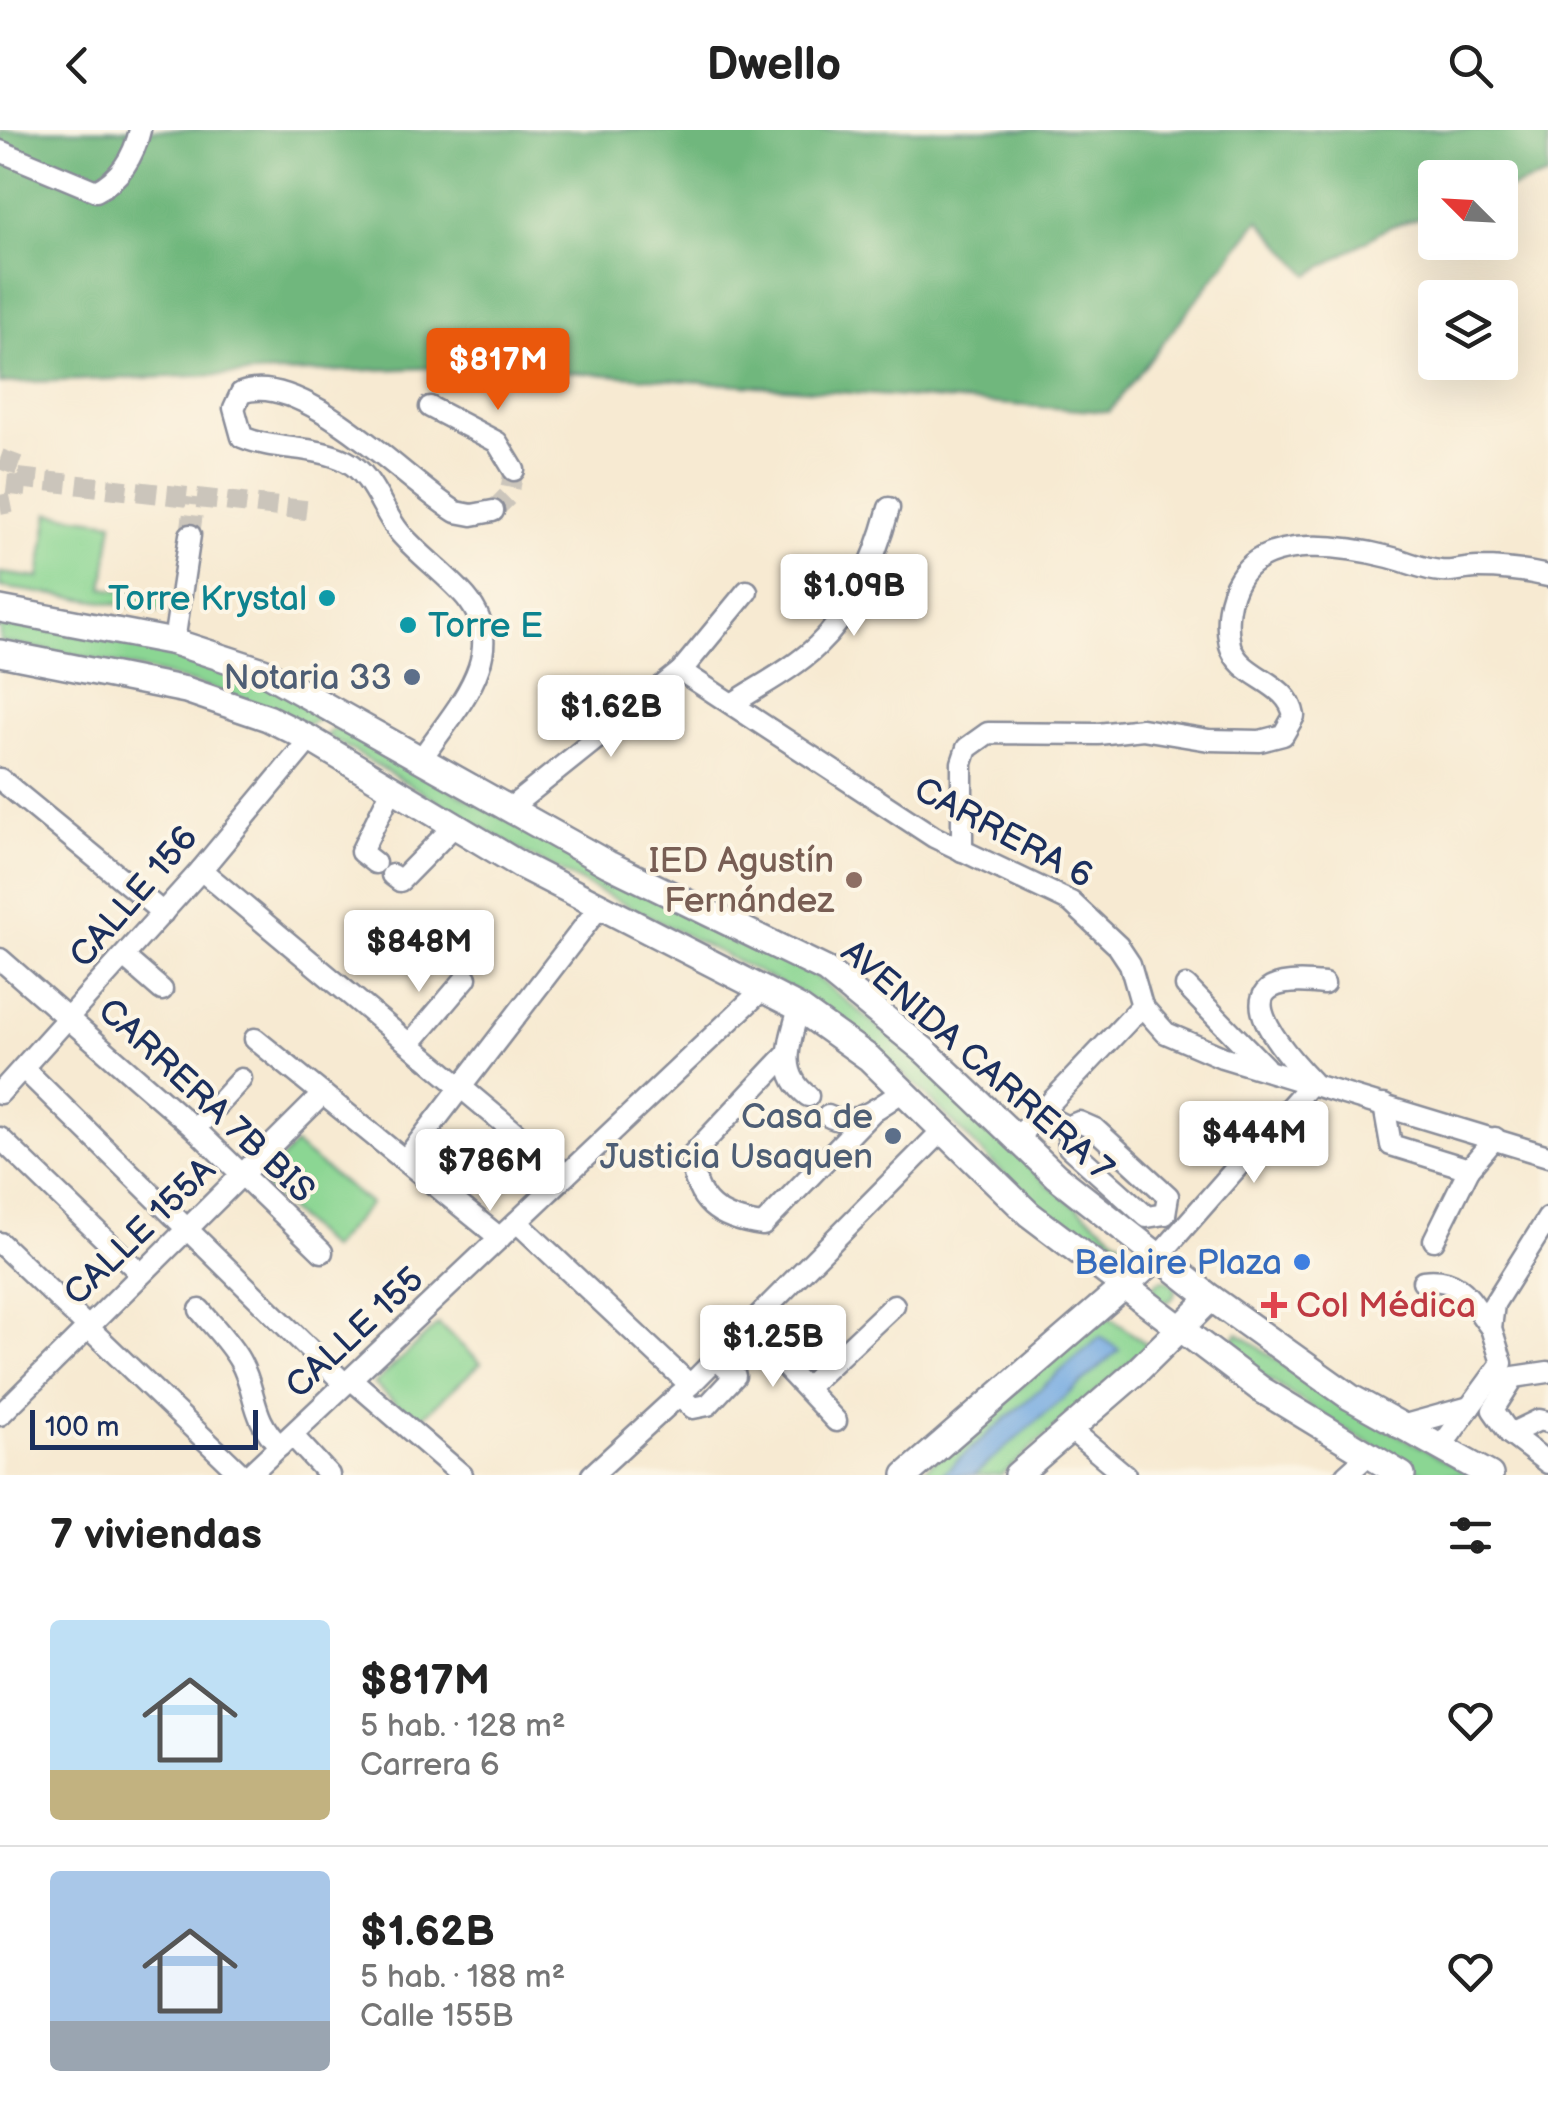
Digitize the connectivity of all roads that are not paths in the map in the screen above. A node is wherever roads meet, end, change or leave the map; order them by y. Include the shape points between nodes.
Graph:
1 (140, 130) edge
2 (0, 151) edge
3 (430, 406) dead end
4 (514, 470) dead end
5 (889, 508) dead end
6 (493, 511) dead end
7 (190, 536) tunnel mouth
8 (1548, 576) edge
9 (747, 591) dead end
10 (0, 608) edge
11 (174, 642) junction
12 (0, 653) edge
13 (681, 671) junction
14 (732, 704) junction
15 (310, 739) junction
16 (398, 745) junction
17 (422, 758) junction
18 (0, 779) edge
19 (392, 789) junction
20 (510, 808) junction
21 (455, 825) junction
22 (962, 851) junction
23 (201, 870) junction
24 (600, 906) junction
25 (163, 913) junction
26 (124, 957) junction
27 (0, 959) edge
28 (466, 978) dead end
29 (1324, 984) dead end
30 (1186, 986) dead end
31 (764, 988) junction
32 (162, 990) dead end
33 (1142, 1006) junction
34 (800, 1008) junction
35 (70, 1017) junction
36 (255, 1039) dead end
37 (410, 1044) junction
38 (788, 1053) junction
39 (23, 1068) junction
40 (1267, 1068) junction
41 (241, 1079) dead end
42 (1312, 1082) junction
43 (461, 1087) junction
44 (904, 1090) junction
45 (0, 1093) edge
46 (323, 1094) junction
47 (808, 1096) dead end
48 (1384, 1105) junction
49 (874, 1110) junction
50 (1040, 1112) junction
51 (828, 1116) dead end
52 (196, 1129) junction
53 (944, 1130) junction
54 (0, 1138) edge
55 (1495, 1138) junction
56 (1015, 1140) junction
57 (1086, 1141) junction
58 (1548, 1156) edge
59 (405, 1160) junction
60 (1468, 1169) junction
61 (244, 1175) junction
62 (566, 1176) junction
63 (1056, 1176) junction
64 (1141, 1192) junction
65 (1164, 1214) junction
66 (1548, 1218) edge
67 (517, 1222) junction
68 (1113, 1223) junction
69 (188, 1226) junction
70 (1182, 1230) junction
71 (500, 1238) junction
72 (1434, 1240) dead end
73 (0, 1242) edge
74 (322, 1252) dead end
75 (1158, 1257) junction
76 (140, 1273) junction
77 (1424, 1281) dead end
78 (1123, 1287) junction
79 (1211, 1298) junction
80 (894, 1306) dead end
81 (200, 1310) dead end
82 (86, 1327) junction
83 (748, 1327) junction
84 (1491, 1328) junction
85 (1180, 1329) junction
86 (1548, 1372) edge
87 (348, 1382) junction
88 (806, 1388) junction
89 (685, 1390) junction
90 (1470, 1407) junction
91 (0, 1416) edge
92 (836, 1421) dead end
93 (1548, 1422) edge
94 (1398, 1426) junction
95 (1070, 1429) junction
96 (1510, 1434) junction
97 (286, 1440) junction
98 (1440, 1448) junction
99 (1367, 1456) junction
100 (1548, 1463) edge
101 (245, 1475) edge
102 (329, 1475) edge
103 (462, 1475) edge
104 (592, 1475) edge
105 (906, 1475) edge
106 (1017, 1475) edge
107 (1125, 1475) edge
108 (1346, 1475) edge
109 (1402, 1475) edge
110 (1490, 1475) edge

1 - 2 street via 113,182 96,191
3 - 4 street via 498,442
5 - 14 street via 876,558 832,628 816,647
6 - 17 street via 456,512 362,439 281,392 258,386 241,392 234,408 242,437 358,468 386,516 480,617 480,671
7 - 11 street
8 - 22 street via 1480,568 1444,572 1350,550 1274,550 1250,561 1234,587 1230,648 1292,706 1283,735 1260,741 1142,729 988,733 967,748 962,763
9 - 13 street
10 - 11 main road, AVENIDA CARRERA 7
11 - 16 main road, AVENIDA CARRERA 7 via 263,671
12 - 15 main road, AVENIDA CARRERA 7 via 186,690
13 - 14 street, CARRERA 6
13 - 20 street
14 - 22 street, CARRERA 6
15 - 16 main road via 318,728 339,724
15 - 19 main road, AVENIDA CARRERA 7
15 - 23 street, CALLE 156
16 - 17 main road, AVENIDA CARRERA 7
17 - 20 main road, AVENIDA CARRERA 7
18 - 25 street
19 - 21 main road, AVENIDA CARRERA 7
19 - 21 street via 361,852 400,881
20 - 56 main road, AVENIDA CARRERA 7 via 608,864 826,970 925,1051
21 - 24 main road, AVENIDA CARRERA 7
22 - 33 street, CARRERA 6 via 1091,916 1130,964
23 - 25 street, CALLE 156
23 - 37 street
24 - 31 main road, AVENIDA CARRERA 7
24 - 43 street
25 - 26 street, CALLE 156
26 - 32 street
26 - 35 street, CALLE 156
27 - 35 street, CARRERA 7B BIS
28 - 37 street
29 - 42 street via 1288,980 1273,984 1262,999 1270,1033
30 - 40 street
31 - 34 main road, AVENIDA CARRERA 7
31 - 62 street, CALLE 155
33 - 40 street, CARRERA 6 via 1166,1033 1196,1048
33 - 50 street
34 - 38 street
34 - 44 main road, AVENIDA CARRERA 7
35 - 39 street, CALLE 156
35 - 52 street, CARRERA 7B BIS
36 - 46 street
37 - 43 street
38 - 47 street via 792,1084
38 - 49 street via 691,1156 693,1182 706,1207 763,1225
39 - 45 street, CALLE 156
39 - 69 street
40 - 42 street, CARRERA 6
41 - 52 street
42 - 48 street, CARRERA 6
42 - 70 street
43 - 59 street
43 - 62 street
44 - 49 street
44 - 53 main road, AVENIDA CARRERA 7
46 - 59 street
46 - 61 street, CALLE 155A
48 - 55 street, CARRERA 6
48 - 60 street via 1391,1146
49 - 51 street via 844,1121
50 - 56 street
50 - 57 street via 1068,1127 1078,1122
52 - 61 street, CARRERA 7B BIS
53 - 78 main road, AVENIDA CARRERA 7 via 1029,1214
53 - 83 street
54 - 76 street
55 - 58 street, CARRERA 6
55 - 60 street
56 - 63 main road, AVENIDA CARRERA 7
57 - 63 street
57 - 64 street
57 - 64 street
59 - 71 street
60 - 72 street
61 - 69 street, CALLE 155A
61 - 74 street, CARRERA 7B BIS
62 - 67 street, CALLE 155
63 - 68 main road, AVENIDA CARRERA 7
64 - 65 street via 1148,1216
64 - 65 street via 1168,1196
64 - 68 street
65 - 70 street
66 - 84 street via 1494,1304
67 - 71 street, CALLE 155
67 - 89 street
68 - 75 main road, AVENIDA CARRERA 7
69 - 76 street, CALLE 155A
69 - 87 street
70 - 75 street
71 - 87 street, CALLE 155
73 - 82 street
75 - 78 main road
75 - 79 main road, AVENIDA CARRERA 7
76 - 82 street, CALLE 155A
77 - 84 street via 1445,1278 1458,1286
78 - 85 main road, AVENIDA CARRERA 7
78 - 105 main road
79 - 85 main road
79 - 94 main road, AVENIDA CARRERA 7
80 - 88 street
81 - 97 street via 240,1360 263,1429
82 - 91 street, CALLE 155A
82 - 101 street
83 - 88 street
83 - 89 street
84 - 90 street via 1502,1364
85 - 95 main road
85 - 99 main road, AVENIDA CARRERA 7
86 - 96 street via 1514,1377 1496,1400 1495,1418
87 - 97 street, CALLE 155
87 - 103 street
88 - 92 street
89 - 104 street
90 - 94 street
90 - 98 street
93 - 96 street
94 - 98 main road, AVENIDA CARRERA 7
95 - 106 main road
95 - 107 street
96 - 100 street
97 - 101 street, CALLE 155
97 - 102 street
98 - 110 main road, AVENIDA CARRERA 7
99 - 108 street
99 - 109 main road, AVENIDA CARRERA 7

